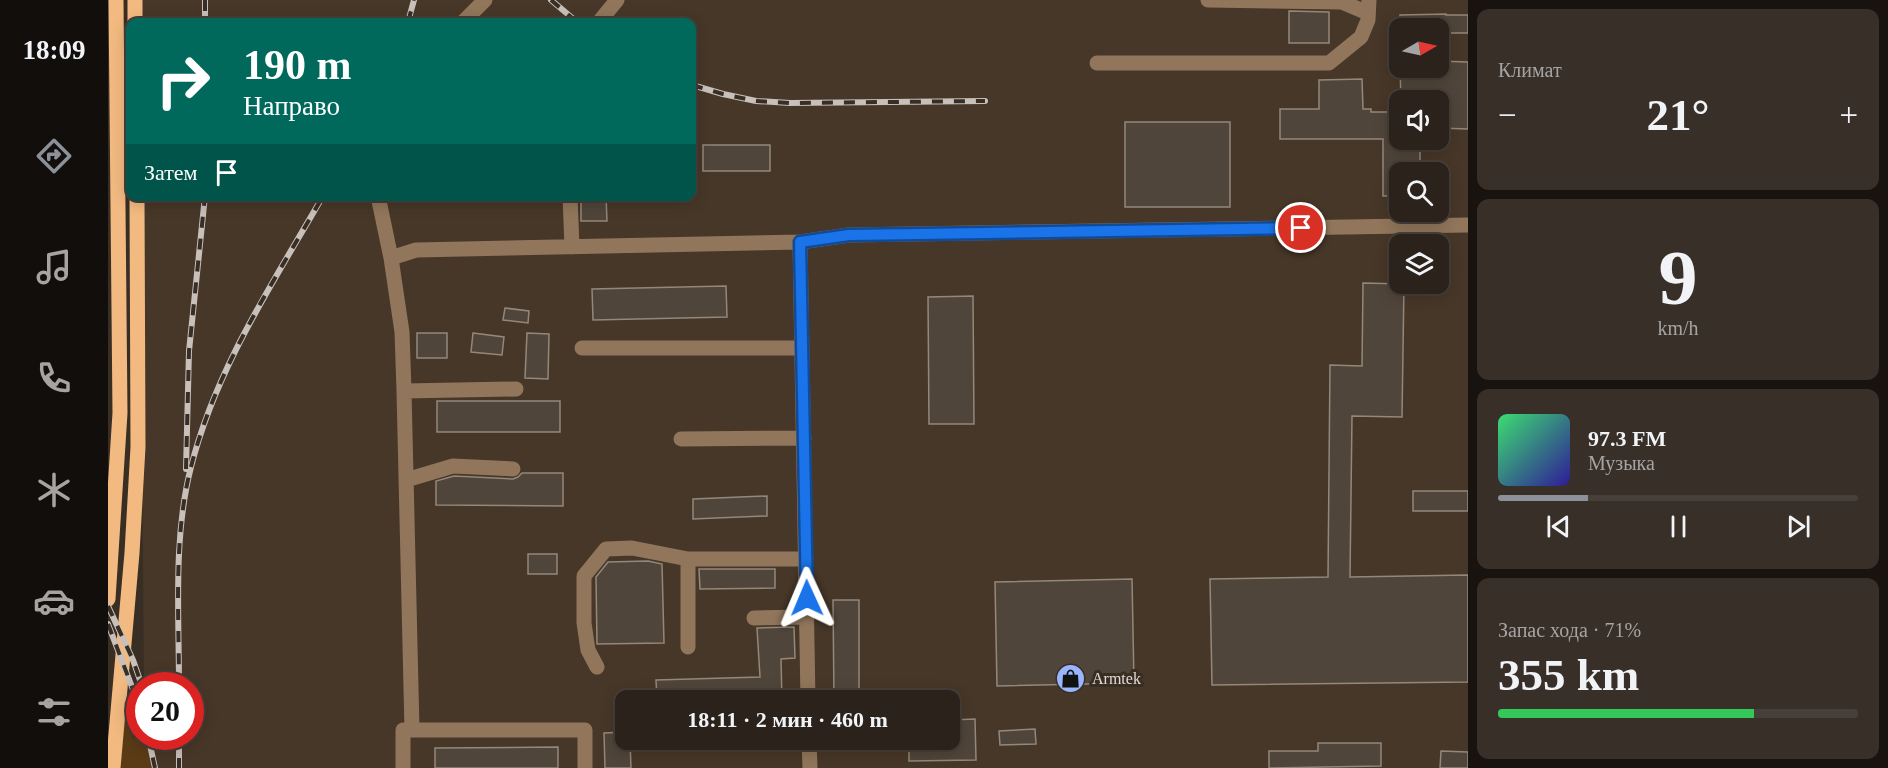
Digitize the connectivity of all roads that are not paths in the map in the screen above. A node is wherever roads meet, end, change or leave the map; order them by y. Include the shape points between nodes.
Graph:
1 (116, 0) edge
2 (135, 0) edge
3 (485, 0) edge
4 (617, 0) edge
5 (1208, 0) edge
6 (1369, 6) edge
7 (135, 18) edge
8 (467, 18) edge
9 (602, 18) edge
10 (1096, 63) dead end
11 (137, 201) edge
12 (379, 201) edge
13 (570, 201) edge
14 (1468, 225) edge
15 (800, 242) junction
16 (572, 247) junction
17 (391, 258) junction
18 (582, 348) dead end
19 (802, 348) junction
20 (516, 389) dead end
21 (404, 391) junction
22 (804, 438) junction
23 (681, 439) dead end
24 (513, 469) dead end
25 (405, 480) junction
26 (806, 559) junction
27 (688, 560) junction
28 (108, 599) edge
29 (807, 617) junction
30 (754, 618) dead end
31 (688, 647) dead end
32 (597, 667) dead end
33 (808, 690) edge
34 (412, 730) junction
35 (809, 750) edge
36 (112, 768) edge
37 (404, 768) edge
38 (585, 768) edge
39 (810, 768) edge

1 - 28 main road via 120,413
2 - 7 main road
3 - 8 lane
4 - 9 lane
5 - 6 lane
6 - 10 lane via 1361,37 1329,63
11 - 36 main road via 137,467
12 - 17 lane
13 - 16 lane
14 - 15 lane via 849,235
15 - 16 lane
15 - 19 lane
16 - 17 lane via 416,250
17 - 21 lane via 402,332
18 - 19 lane
19 - 22 lane
20 - 21 lane
21 - 25 lane
22 - 23 lane
22 - 26 lane
24 - 25 lane via 453,466
25 - 34 lane
26 - 27 lane
26 - 29 lane
27 - 31 lane
27 - 32 lane via 632,548 606,549 584,576 584,623 588,650
29 - 30 lane
29 - 33 lane
34 - 37 lane via 403,730
34 - 38 lane via 585,730
35 - 39 lane

